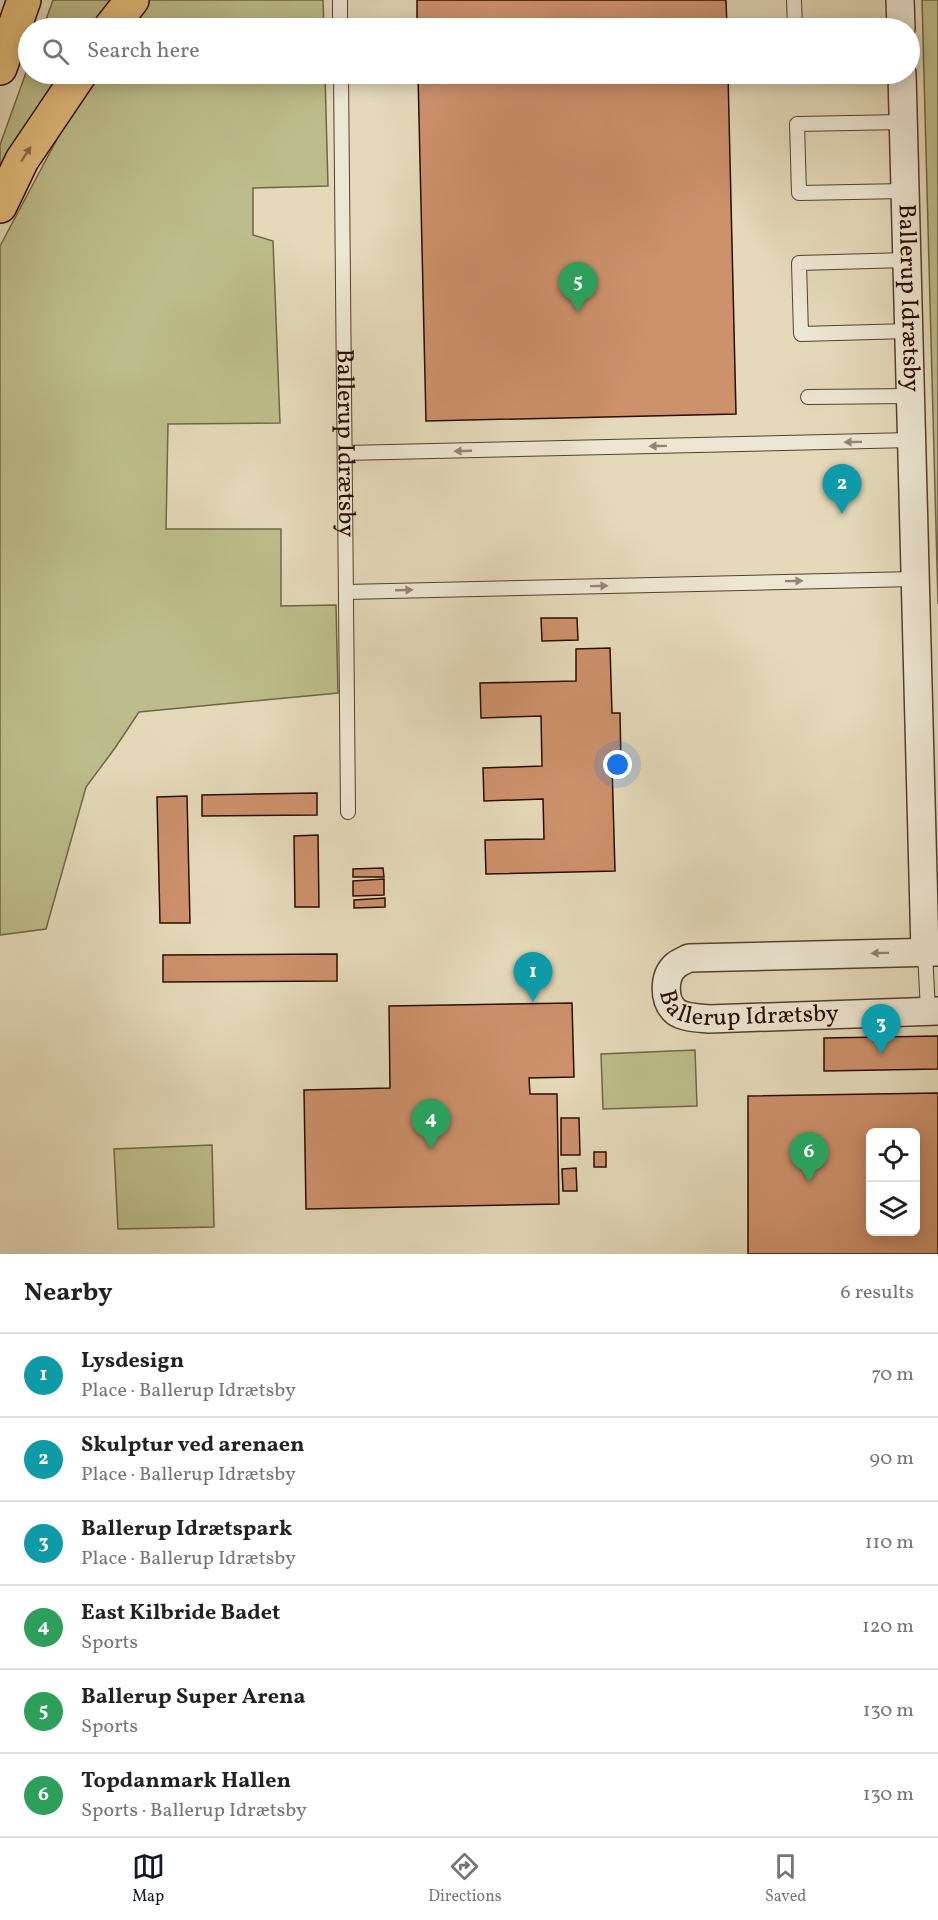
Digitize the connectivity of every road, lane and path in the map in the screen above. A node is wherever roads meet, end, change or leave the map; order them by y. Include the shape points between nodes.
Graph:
1 (24, 0) edge
2 (132, 0) edge
3 (340, 0) edge
4 (794, 0) edge
5 (900, 0) edge
6 (118, 18) edge
7 (340, 18) edge
8 (795, 18) edge
9 (901, 18) edge
10 (0, 68) edge
11 (73, 84) edge
12 (341, 84) edge
13 (902, 84) edge
14 (903, 122) junction
15 (905, 191) junction
16 (0, 206) edge
17 (907, 260) junction
18 (909, 331) junction
19 (910, 396) junction
20 (808, 397) dead end
21 (912, 440) junction
22 (345, 453) junction
23 (915, 579) junction
24 (346, 592) junction
25 (348, 812) dead end
26 (932, 952) edge
27 (933, 1011) edge

1 - 10 highway
2 - 6 highway
3 - 7 lane
4 - 8 lane
5 - 9 street
16 -> 11 highway via 22,160
12 - 22 lane, Ballerup Idrætsby
13 - 14 street, Ballerup Idrætsby
14 - 15 street, Ballerup Idrætsby
14 - 15 lane via 797,124 799,193
15 - 17 street, Ballerup Idrætsby
17 - 18 street, Ballerup Idrætsby
17 - 18 lane via 799,263 799,274 801,334
18 - 19 street, Ballerup Idrætsby
19 - 20 lane
19 - 21 street, Ballerup Idrætsby
21 -> 22 lane
21 - 23 street, Ballerup Idrætsby
22 - 24 lane, Ballerup Idrætsby
24 -> 23 lane
23 - 26 street, Ballerup Idrætsby
24 - 25 lane, Ballerup Idrætsby
26 - 27 lane
26 -> 27 street, Ballerup Idrætsby via 689,958 676,964 666,988 669,1003 677,1013 692,1018

